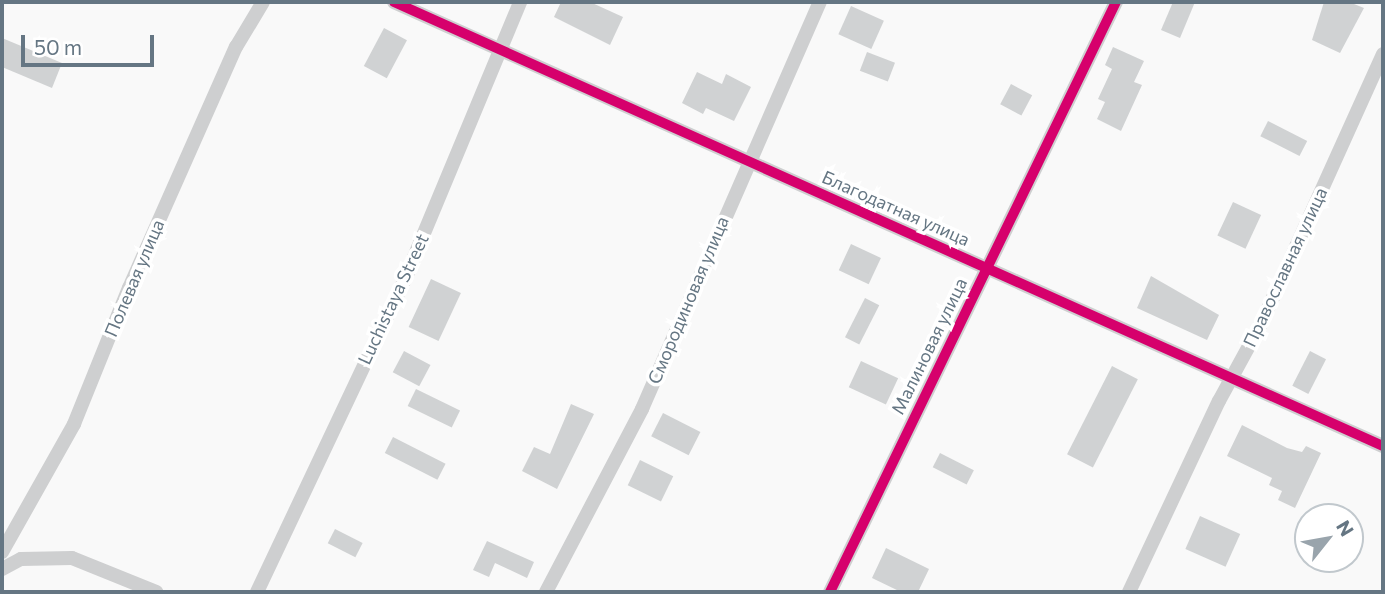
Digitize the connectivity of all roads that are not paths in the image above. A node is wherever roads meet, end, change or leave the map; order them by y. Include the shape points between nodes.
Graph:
1 (262, 2) edge
2 (394, 2) edge
3 (520, 2) edge
4 (820, 2) edge
5 (1116, 2) edge
6 (499, 49) junction
7 (1383, 54) edge
8 (747, 160) junction
9 (986, 268) junction
10 (1231, 378) junction
11 (1383, 446) edge
12 (2, 552) edge
13 (2, 569) edge
14 (156, 592) edge
15 (257, 592) edge
16 (546, 592) edge
17 (831, 592) edge
18 (1129, 592) edge

1 - 12 street, Полевая улица via 231,58 74,424
2 - 6 street, Благодатная улица
3 - 6 street, Luchistaya Street
4 - 8 street, Смородиновая улица
5 - 9 street, Малиновая улица
6 - 8 street, Благодатная улица
6 - 15 street, Luchistaya Street via 407,274
7 - 10 street, Православная улица via 1262,322
8 - 9 street, Благодатная улица
8 - 16 street, Смородиновая улица via 642,409
9 - 10 street, Благодатная улица
9 - 17 street, Малиновая улица
10 - 11 street, Благодатная улица
10 - 18 street, Православная улица
13 - 14 street via 21,559 72,558

